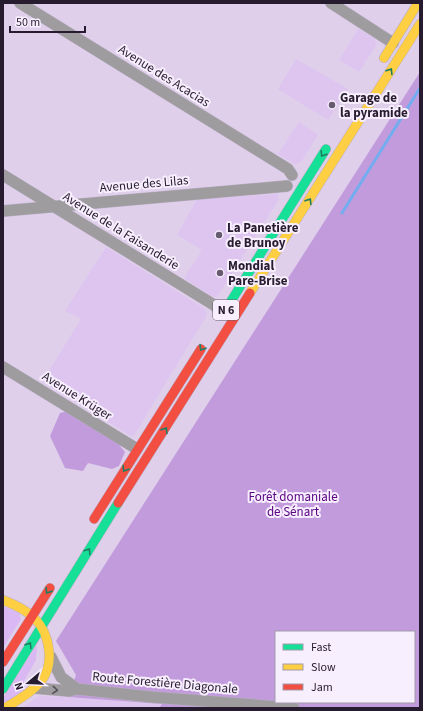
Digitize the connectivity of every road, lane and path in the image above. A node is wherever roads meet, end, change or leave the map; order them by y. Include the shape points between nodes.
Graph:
1 (20, 3) edge
2 (331, 3) edge
3 (418, 3) edge
4 (420, 24) edge
5 (393, 43) junction
6 (380, 63) dead end
7 (330, 143) dead end
8 (3, 175) edge
9 (292, 175) junction
10 (310, 175) junction
11 (287, 186) junction
12 (294, 201) junction
13 (53, 206) junction
14 (3, 211) edge
15 (221, 317) joint
16 (207, 339) dead end
17 (3, 367) edge
18 (137, 449) junction
19 (86, 530) dead end
20 (57, 578) dead end
21 (3, 600) edge
22 (32, 616) junction
23 (41, 626) junction
24 (50, 657) junction
25 (3, 662) edge
26 (34, 688) junction
27 (3, 689) edge
28 (76, 689) junction
29 (7, 708) edge
30 (294, 708) edge

1 - 9 street, Avenue des Acacias via 288,169
2 - 5 street
3 - 5 main road
23 -> 4 main road, N 6
5 - 6 main road
7 -> 10 main road, N 6
8 - 13 street, Avenue de la Faisanderie
9 - 10 street via 301,172
9 - 11 street
10 - 12 main road, N 6
11 - 12 street
11 - 13 street, Avenue des Lilas
12 - 15 main road, N 6
13 - 14 street, Avenue des Lilas
13 - 15 street, Avenue de la Faisanderie via 214,305
16 -> 18 main road
17 - 18 street, Avenue Krüger
18 -> 19 main road
20 -> 22 main road
21 - 22 main road
22 - 23 main road
22 - 25 main road
23 - 24 main road via 47,633
27 -> 23 main road, N 6
24 - 26 main road via 44,676
24 - 28 street via 61,676
26 -> 28 street, Route Forestière Diagonale via 69,691
26 - 29 main road
28 - 30 street, Route Forestière Diagonale

